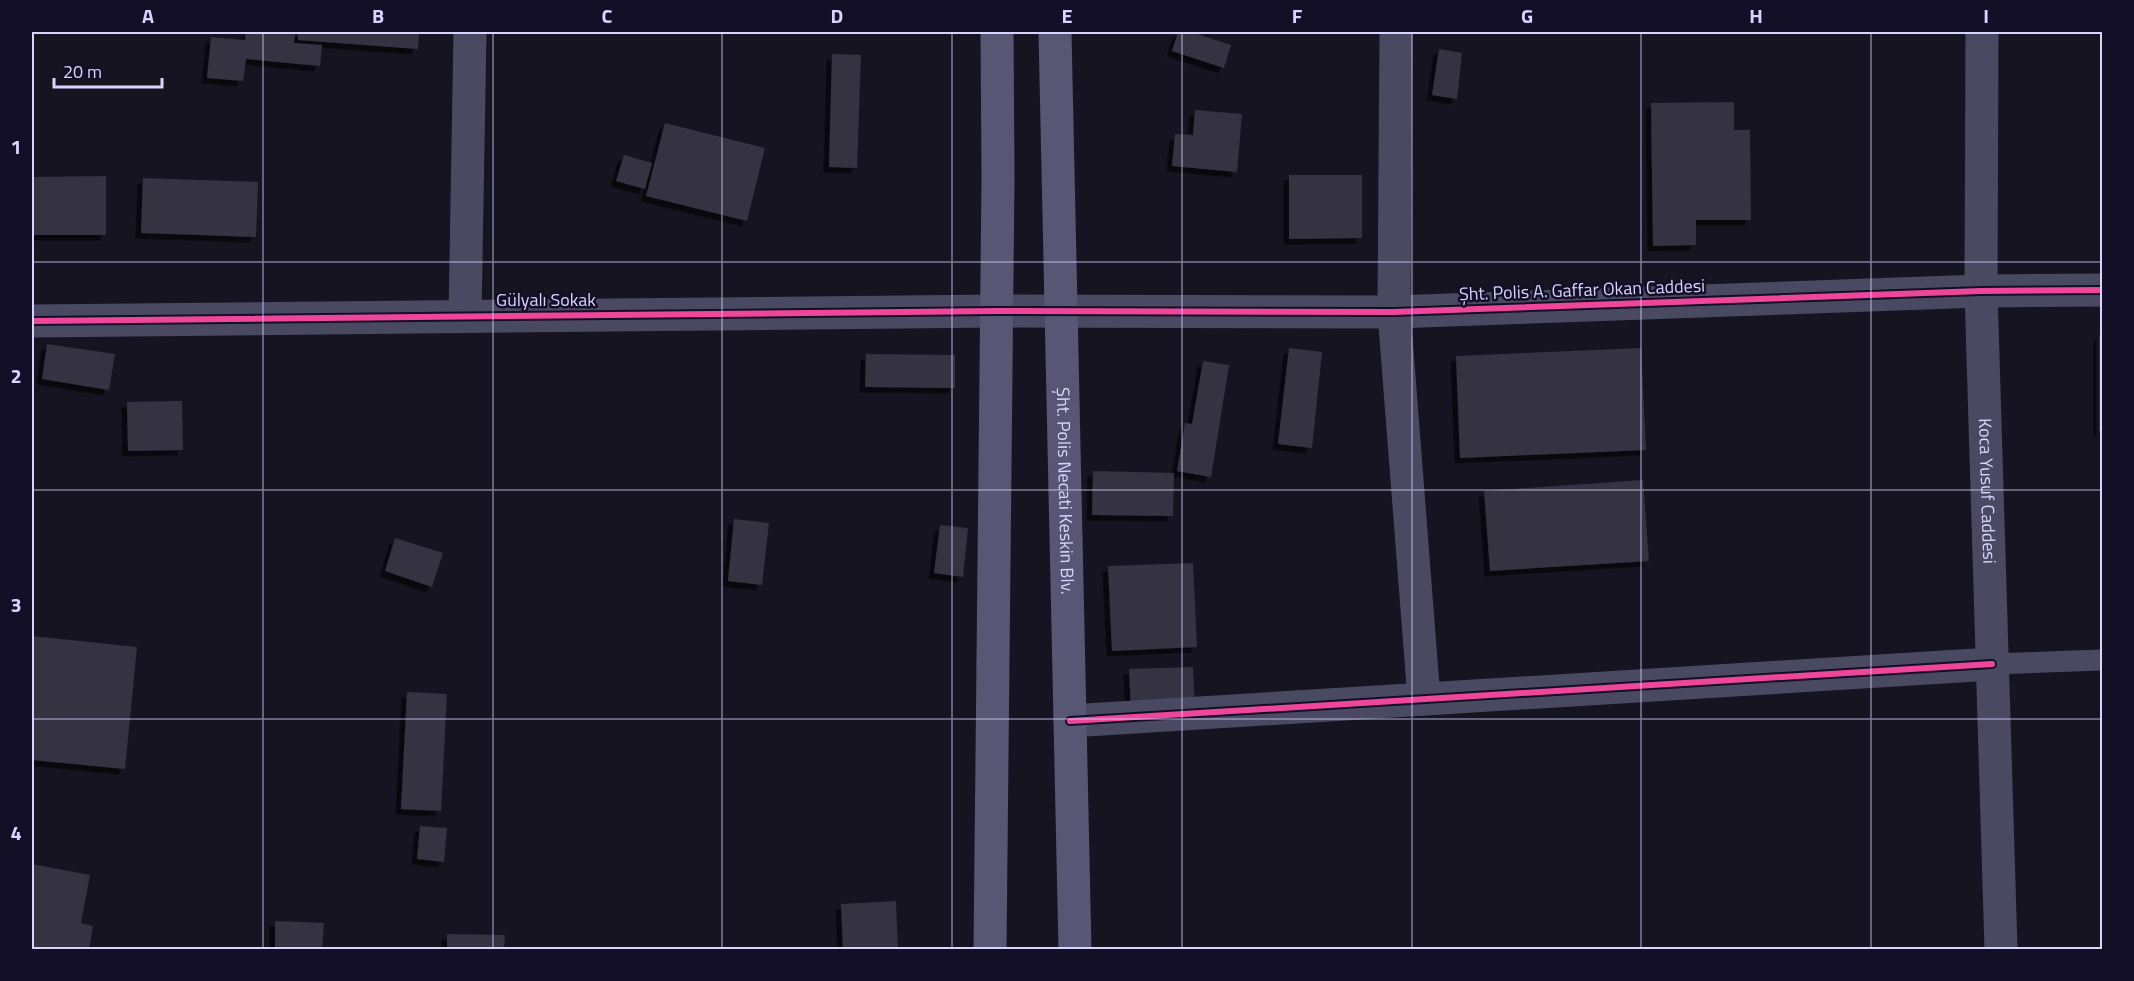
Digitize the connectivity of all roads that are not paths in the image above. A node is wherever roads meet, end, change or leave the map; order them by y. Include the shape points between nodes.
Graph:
1 (470, 32) edge
2 (997, 32) edge
3 (1055, 32) edge
4 (1396, 32) edge
5 (1982, 32) edge
6 (2103, 290) edge
7 (1981, 291) junction
8 (996, 311) junction
9 (1062, 312) junction
10 (1394, 312) junction
11 (465, 316) junction
12 (32, 321) edge
13 (2103, 660) edge
14 (1992, 664) junction
15 (1424, 699) junction
16 (1070, 721) junction
17 (990, 950) edge
18 (1074, 950) edge
19 (2001, 950) edge

1 - 11 street
2 - 8 street
3 - 9 street, Şht. Polis Necati Keskin Blv.
4 - 10 street
5 - 7 street, Koca Yusuf Caddesi
6 - 7 street, Şht. Polis A. Gaffar Okan Caddesi
7 - 10 street, Şht. Polis A. Gaffar Okan Caddesi
7 - 14 street, Koca Yusuf Caddesi
8 - 9 street, Gülyalı Sokak
8 - 11 street, Gülyalı Sokak
8 - 17 street
9 - 10 street, Şht. Polis A. Gaffar Okan Caddesi
9 - 16 street, Şht. Polis Necati Keskin Blv.
10 - 15 street
11 - 12 street, Gülyalı Sokak
13 - 14 lane
14 - 15 street
14 - 19 street, Koca Yusuf Caddesi
15 - 16 street
16 - 18 street, Şht. Polis Necati Keskin Blv.

